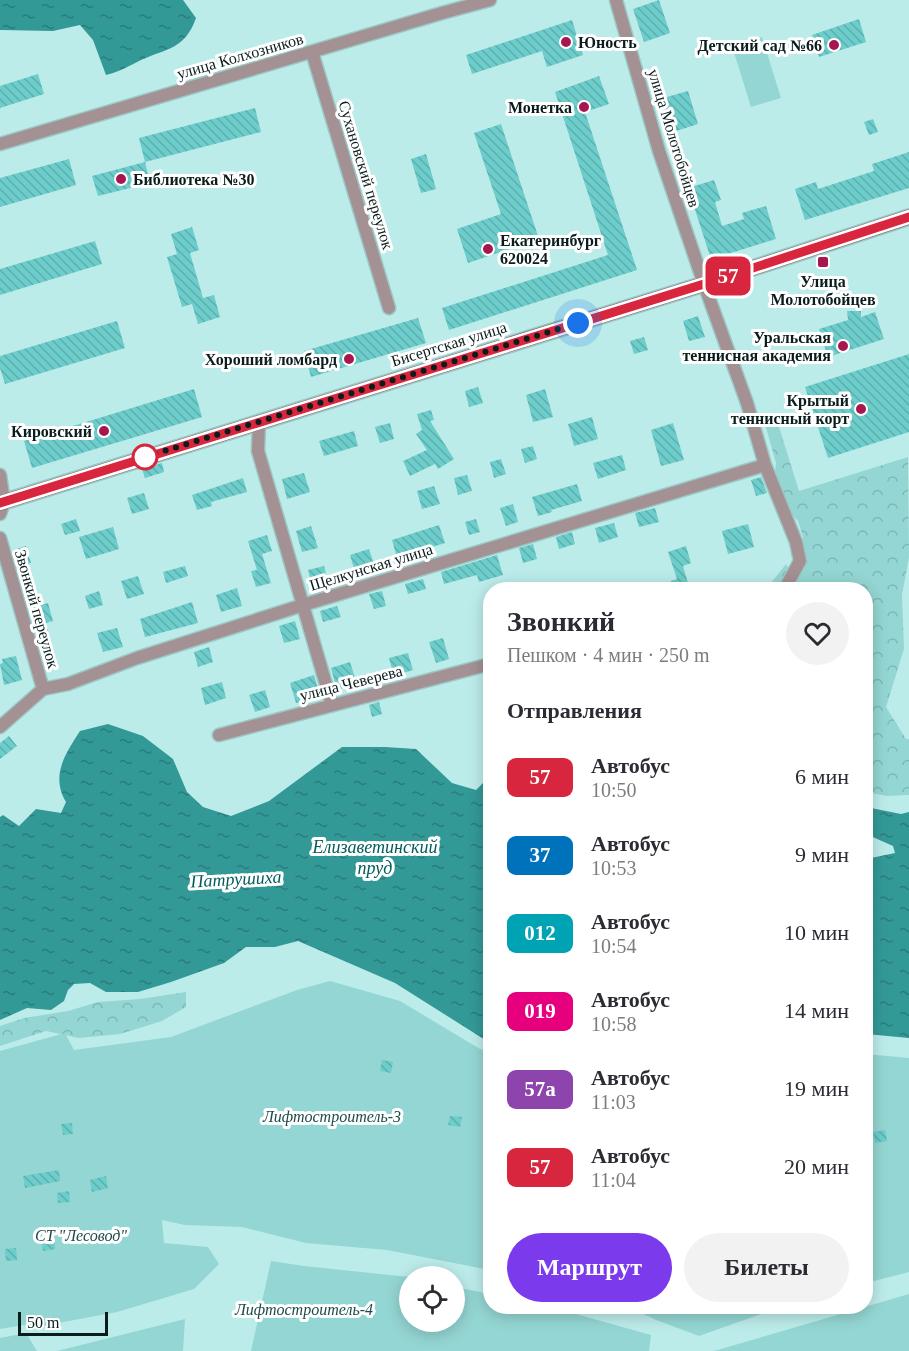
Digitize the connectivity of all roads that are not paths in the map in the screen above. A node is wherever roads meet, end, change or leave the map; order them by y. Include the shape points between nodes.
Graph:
1 (490, 0) edge
2 (616, 0) edge
3 (312, 52) junction
4 (0, 144) edge
5 (909, 217) edge
6 (704, 284) junction
7 (389, 308) dead end
8 (259, 422) junction
9 (765, 465) junction
10 (0, 475) edge
11 (1, 507) edge
12 (0, 538) edge
13 (788, 582) edge
14 (303, 605) junction
15 (483, 666) edge
16 (43, 688) junction
17 (332, 705) junction
18 (0, 727) edge
19 (219, 735) dead end

1 - 3 street, улица Колхозников
2 - 6 street, улица Молотобойцев via 659,151
3 - 4 street, улица Колхозников
3 - 7 street, Сухановский переулок
5 - 6 main road, Бисертская улица
6 - 8 main road, Бисертская улица
6 - 9 street, улица Молотобойцев
8 - 11 main road, Бисертская улица
8 - 14 street via 258,451
9 - 13 street, улица Молотобойцев via 800,561
9 - 14 street, Щелкунская улица
10 - 11 street
12 - 16 street, Звонкий переулок
14 - 16 street, Щелкунская улица via 68,684
14 - 17 street
15 - 17 street, улица Чеверева
16 - 18 street
17 - 19 street, улица Чеверева

